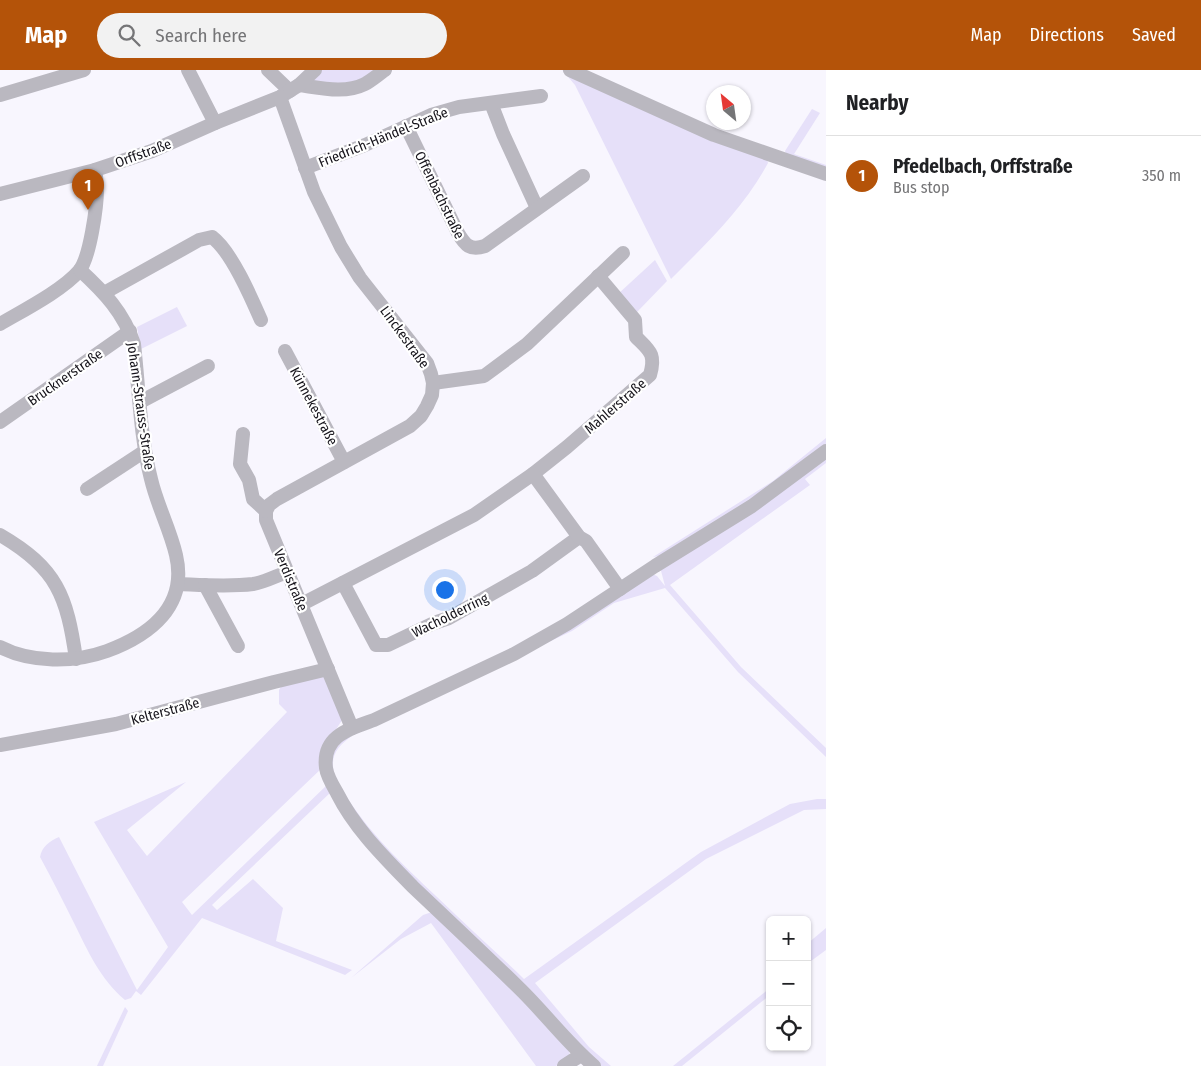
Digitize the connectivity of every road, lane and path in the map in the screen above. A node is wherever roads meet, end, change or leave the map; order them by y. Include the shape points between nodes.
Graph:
1 (84, 70) edge
2 (188, 70) edge
3 (268, 70) edge
4 (315, 70) edge
5 (385, 70) edge
6 (570, 70) edge
7 (290, 91) junction
8 (0, 95) edge
9 (542, 96) dead end
10 (491, 102) junction
11 (215, 123) junction
12 (406, 126) junction
13 (305, 168) junction
14 (95, 170) junction
15 (826, 174) edge
16 (583, 176) dead end
17 (0, 194) edge
18 (537, 208) junction
19 (623, 252) dead end
20 (80, 270) junction
21 (598, 276) junction
22 (104, 293) junction
23 (261, 320) dead end
24 (0, 324) edge
25 (130, 331) junction
26 (285, 351) dead end
27 (208, 366) dead end
28 (433, 383) junction
29 (140, 402) junction
30 (0, 422) edge
31 (243, 434) dead end
32 (145, 451) junction
33 (826, 451) edge
34 (344, 462) junction
35 (533, 474) junction
36 (87, 489) dead end
37 (266, 511) junction
38 (0, 535) edge
39 (579, 537) junction
40 (287, 572) junction
41 (344, 583) junction
42 (178, 584) junction
43 (205, 585) junction
44 (620, 589) junction
45 (302, 604) junction
46 (238, 646) dead end
47 (0, 647) edge
48 (76, 659) junction
49 (328, 670) junction
50 (352, 728) junction
51 (0, 745) edge
52 (581, 1055) junction
53 (564, 1066) edge
54 (594, 1066) edge

1 - 8 street
2 - 11 street
3 - 7 street
4 - 7 street
5 - 7 street via 352,89
6 - 15 street via 714,135
7 - 11 street, Orffstraße
7 - 13 street, Linckestraße
9 - 10 street, Friedrich-Händel-Straße
10 - 12 street, Friedrich-Händel-Straße via 459,106
10 - 18 street
11 - 14 street, Orffstraße via 152,151
12 - 13 street, Friedrich-Händel-Straße
12 - 18 street, Offenbachstraße via 466,245 471,248 485,246
13 - 28 street, Linckestraße via 341,247 360,278 427,363
14 - 17 street, Orffstraße
14 - 20 street via 94,213 85,262
16 - 18 street, Offenbachstraße
19 - 21 street
20 - 22 street, Johann-Strauss-Straße
20 - 24 street via 66,283
21 - 28 street via 527,344 484,376
21 - 35 street, Mahlerstraße via 635,320 636,337 652,353 654,364 650,375
22 - 23 street via 199,240 212,237 220,244
22 - 25 street, Johann-Strauss-Straße
25 - 29 street, Johann-Strauss-Straße
25 - 30 street, Brucknerstraße
26 - 34 street, Künnekestraße
27 - 29 street
28 - 34 street, Linckestraße via 427,406 410,426
29 - 32 street, Johann-Strauss-Straße
31 - 37 street, Verdistraße via 240,464 249,480 253,498
32 - 36 street
32 - 42 street, Johann-Strauss-Straße via 150,480 176,554
33 - 44 street via 752,506
34 - 37 street, Linckestraße via 277,499
35 - 39 street
35 - 41 street via 474,515
37 - 40 street, Verdistraße via 266,520
38 - 48 street via 34,558 57,586 70,621
39 - 41 street, Wacholderring via 482,601 388,645 376,644
39 - 44 street via 586,541
40 - 43 street via 254,584
40 - 45 street, Verdistraße
41 - 45 street
42 - 43 street
42 - 48 street, Johann-Strauss-Straße via 161,619 142,635 122,646
43 - 46 street
44 - 50 street via 514,654
45 - 49 street, Verdistraße
47 - 48 street, Johann-Strauss-Straße via 28,657
49 - 50 street, Verdistraße
49 - 51 street, Kelterstraße via 116,724
50 - 52 street via 329,746 326,758 326,770 349,814 390,864 519,988
52 - 53 street
52 - 54 street

